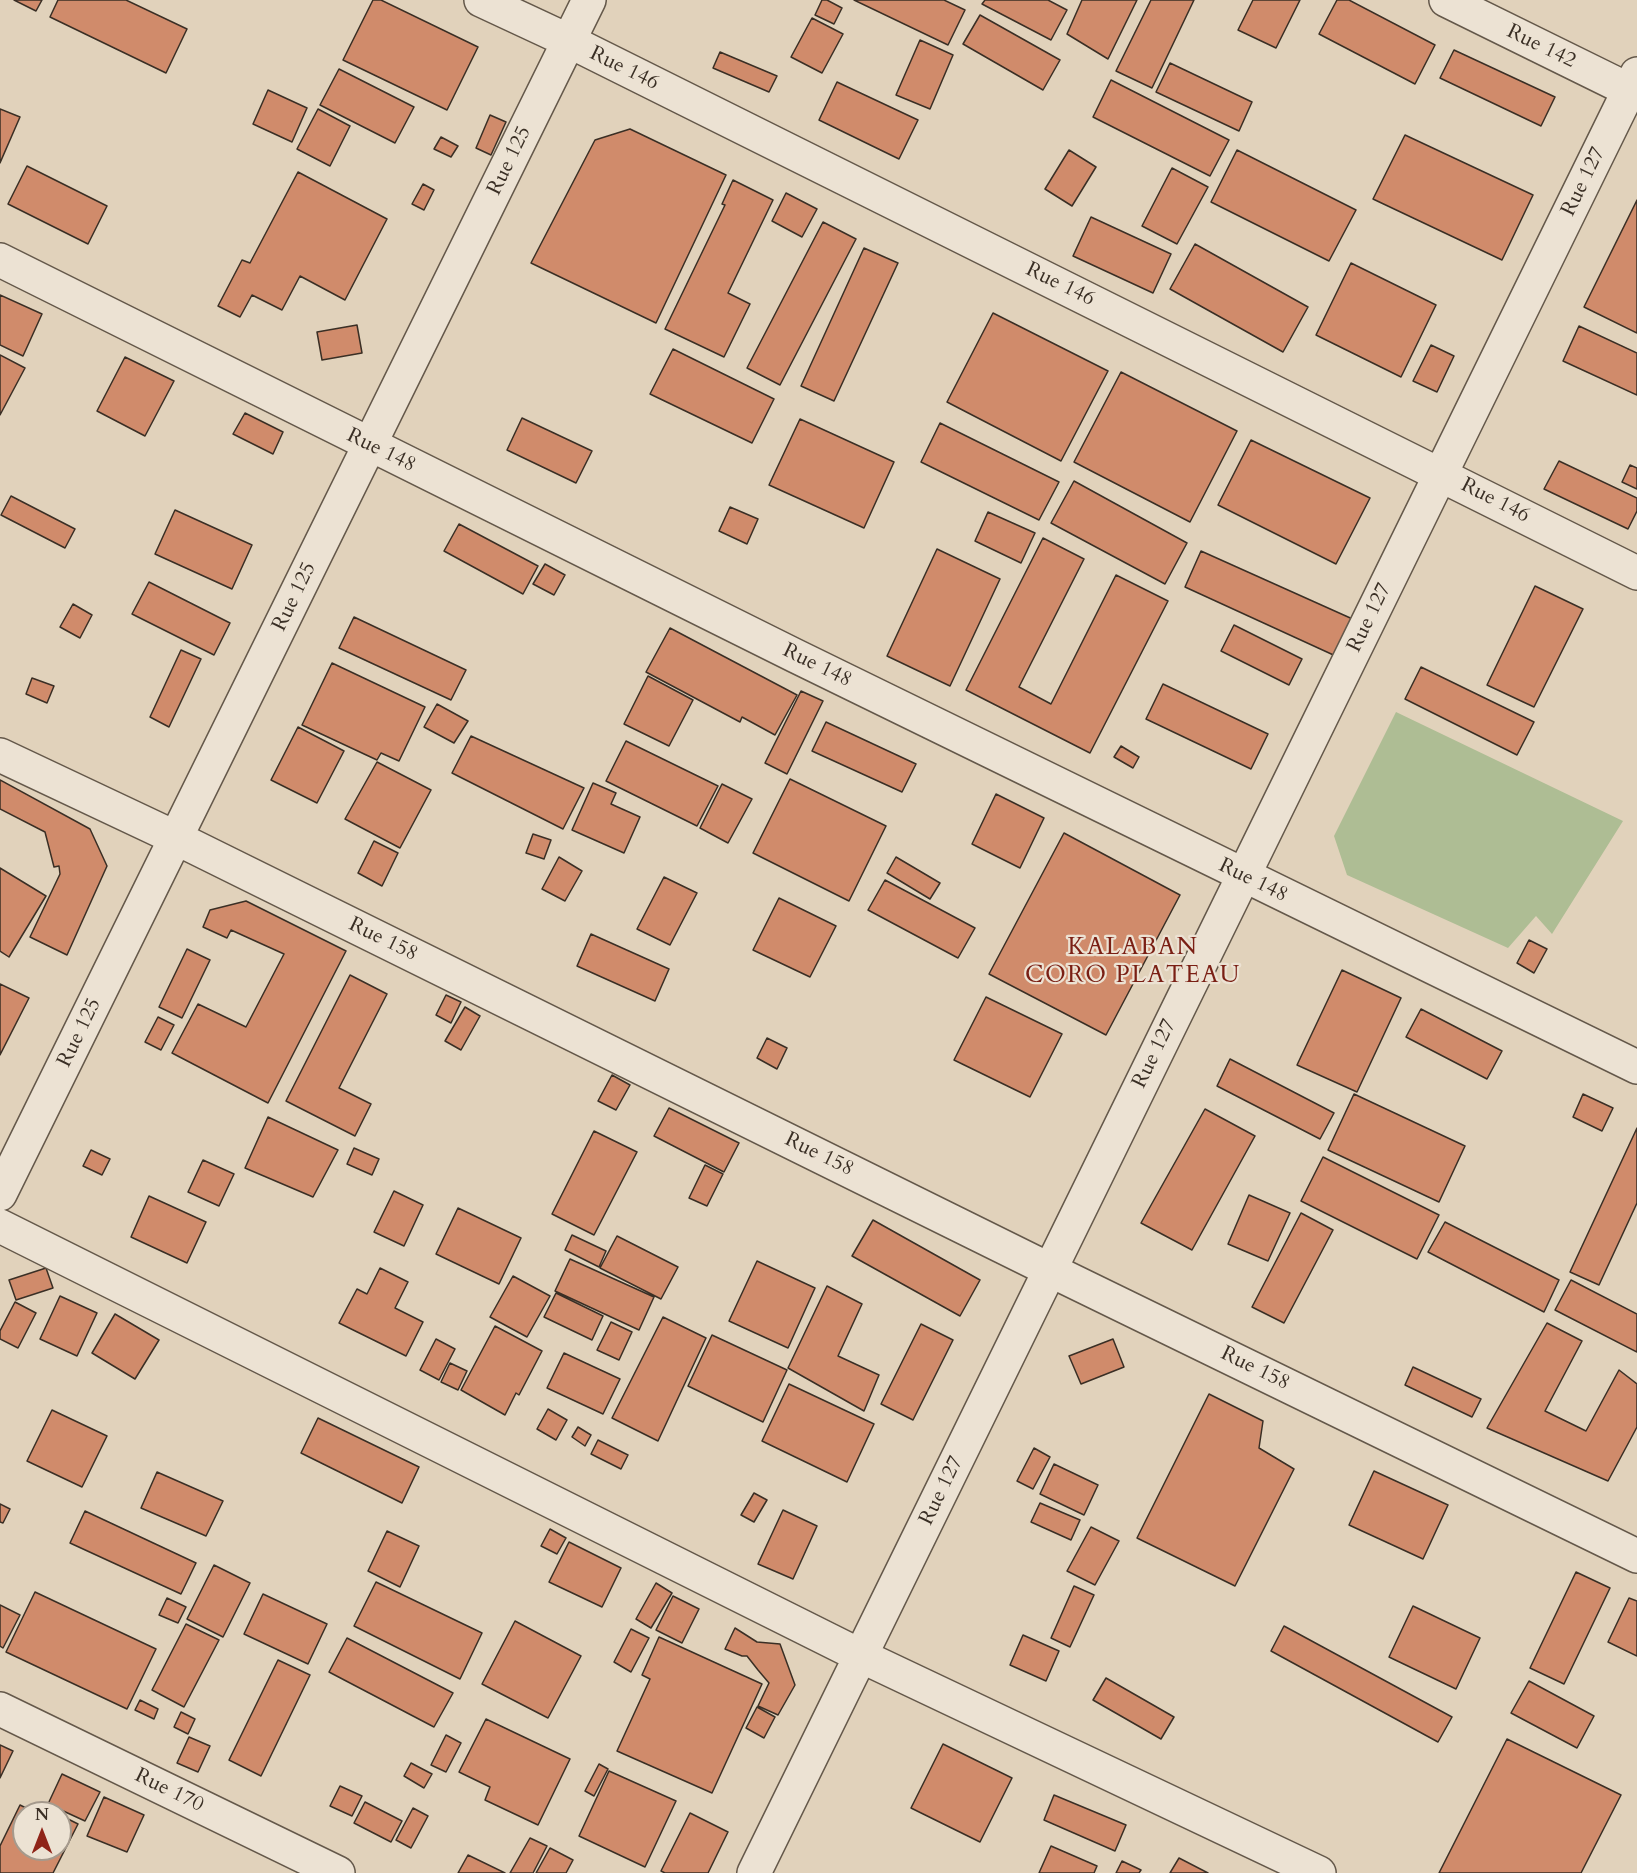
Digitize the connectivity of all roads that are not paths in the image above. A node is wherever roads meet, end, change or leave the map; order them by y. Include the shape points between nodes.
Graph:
1 (481, 0) edge
2 (589, 0) edge
3 (1446, 0) edge
4 (568, 41) junction
5 (1634, 86) edge
6 (0, 260) edge
7 (369, 445) junction
8 (1440, 474) junction
9 (1637, 573) edge
10 (0, 755) edge
11 (176, 838) junction
12 (1243, 876) junction
13 (1637, 1067) edge
14 (0, 1194) edge
15 (0, 1226) edge
16 (1050, 1270) junction
17 (1637, 1556) edge
18 (861, 1656) junction
19 (0, 1709) edge
20 (338, 1873) edge
21 (754, 1873) edge
22 (1319, 1873) edge

1 - 4 street, Rue 146
2 - 4 street, Rue 125
3 - 5 street, Rue 142
4 - 7 street, Rue 125
4 - 8 street, Rue 146
5 - 8 street, Rue 127
6 - 7 street, Rue 148
7 - 11 street, Rue 125
7 - 12 street, Rue 148
8 - 9 street, Rue 146
8 - 12 street, Rue 127
10 - 11 street, Rue 158
11 - 14 street, Rue 125
11 - 16 street, Rue 158
12 - 13 street, Rue 148
12 - 16 street, Rue 127
15 - 18 street
16 - 17 street, Rue 158
16 - 18 street, Rue 127
18 - 21 street, Rue 127
18 - 22 street
19 - 20 street, Rue 170

